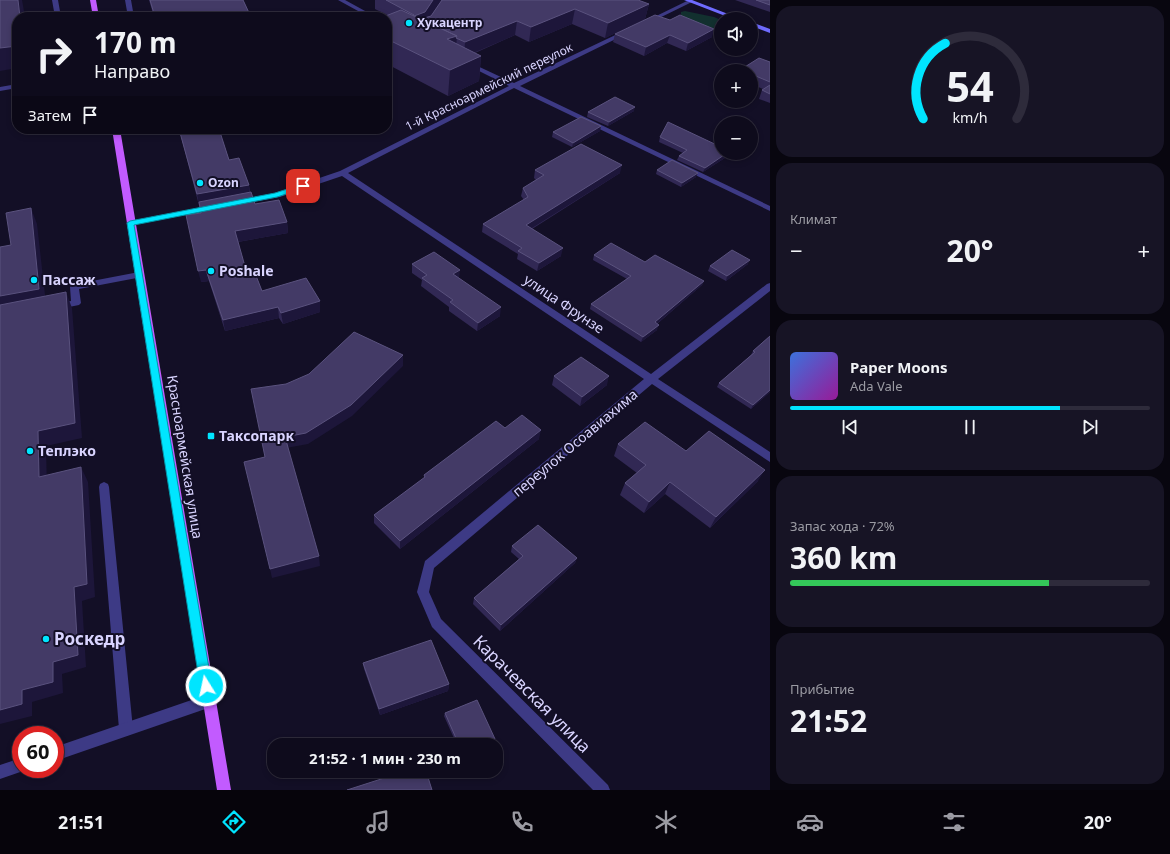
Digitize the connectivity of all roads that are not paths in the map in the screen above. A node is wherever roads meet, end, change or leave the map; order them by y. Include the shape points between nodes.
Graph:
1 (55, 0) edge
2 (93, 0) edge
3 (128, 0) edge
4 (341, 0) edge
5 (689, 1) edge
6 (57, 12) edge
7 (95, 12) edge
8 (130, 12) edge
9 (364, 12) edge
10 (719, 12) edge
11 (758, 27) edge
12 (770, 31) edge
13 (465, 62) edge
14 (514, 86) junction
15 (12, 87) edge
16 (0, 89) edge
17 (117, 134) edge
18 (342, 173) junction
19 (770, 209) edge
20 (130, 223) junction
21 (139, 275) junction
22 (770, 286) edge
23 (53, 307) edge
24 (651, 379) junction
25 (770, 458) edge
26 (104, 487) dead end
27 (436, 622) joint
28 (209, 701) junction
29 (126, 729) junction
30 (64, 751) edge
31 (12, 768) edge
32 (0, 772) edge
33 (224, 790) edge
34 (603, 790) edge

1 - 6 street
2 - 7 main road
3 - 8 street
4 - 9 street
5 - 10 main road
5 - 14 street, 1-й Красноармейский переулок
11 - 12 main road
13 - 14 street
14 - 18 street, 1-й Красноармейский переулок
14 - 19 street
15 - 16 street
17 - 20 main road, Красноармейская улица
18 - 20 street, 1-й Красноармейский переулок via 277,195
18 - 24 street, улица Фрунзе
20 - 21 main road, Красноармейская улица
21 - 23 street via 74,287 76,303
21 - 28 main road, Красноармейская улица
22 - 24 street, переулок Осоавиахима
24 - 25 street, улица Фрунзе
24 - 27 street, переулок Осоавиахима via 430,565 423,592
26 - 29 street
27 - 34 street, Карачевская улица
28 - 29 street
28 - 33 main road, Красноармейская улица
29 - 30 street
31 - 32 street

